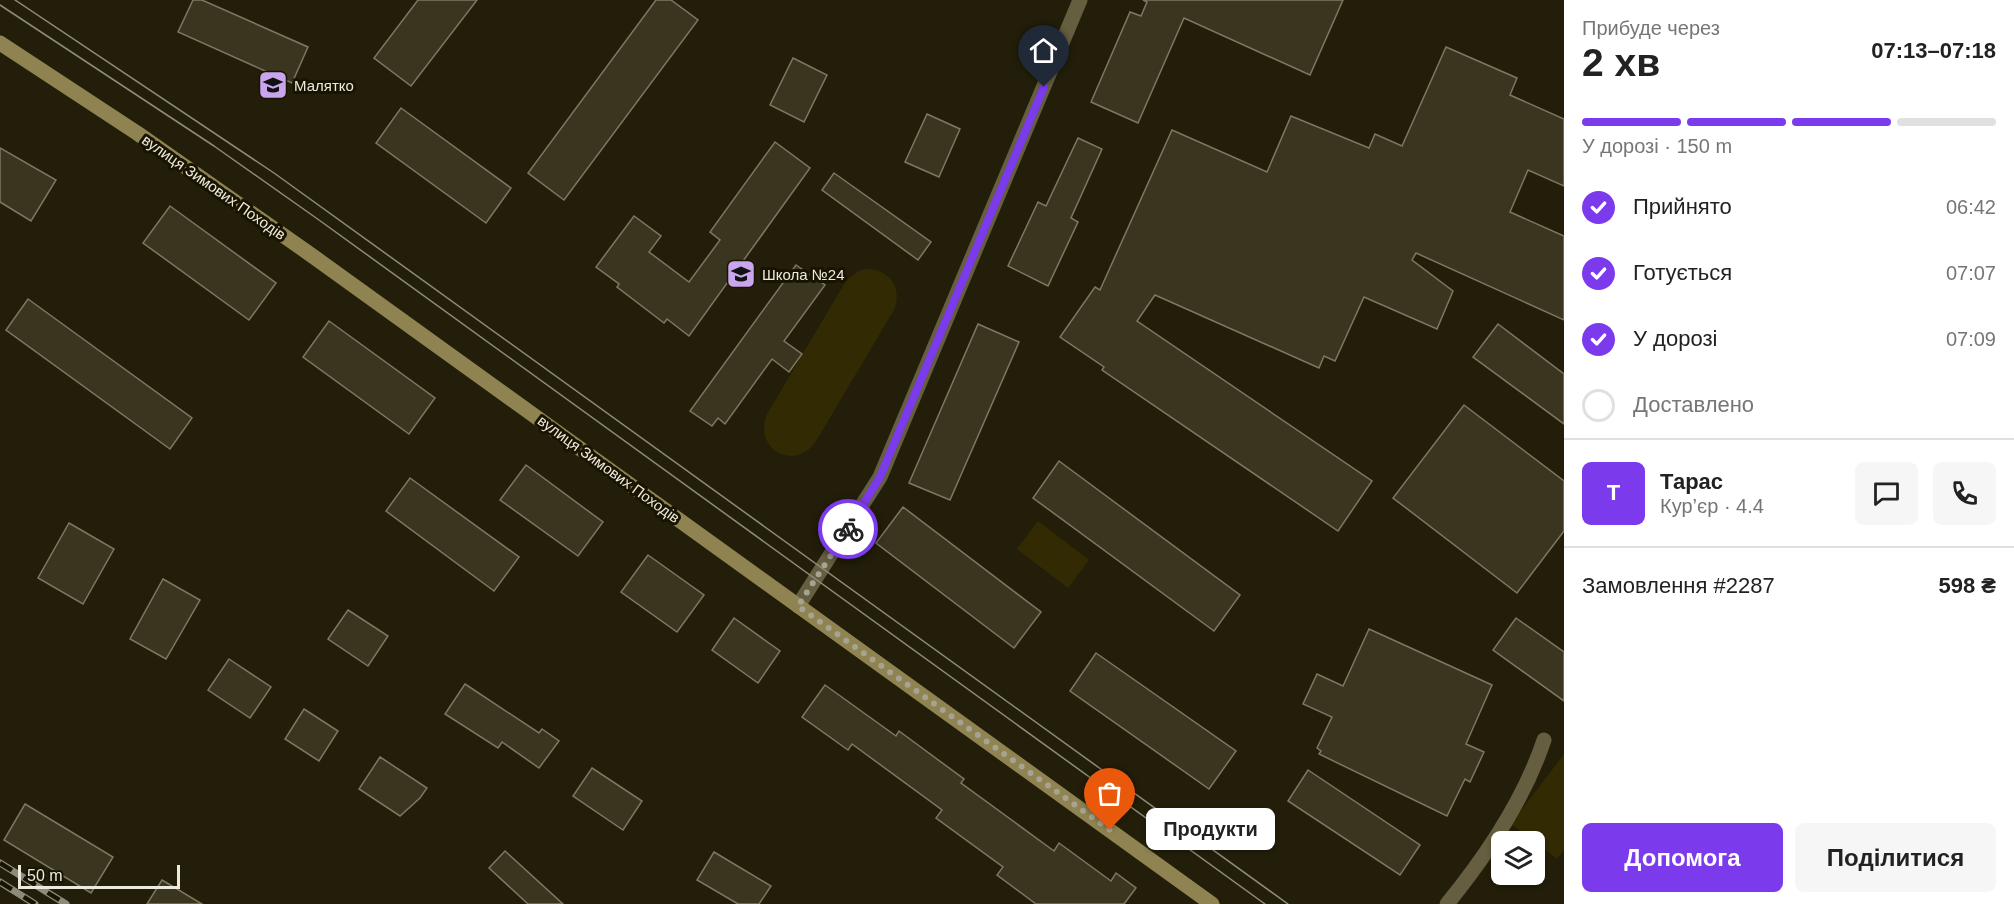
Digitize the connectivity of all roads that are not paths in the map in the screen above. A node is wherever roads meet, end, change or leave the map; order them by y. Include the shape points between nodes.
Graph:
1 (1080, 0) edge
2 (0, 43) edge
3 (798, 606) junction
4 (1545, 740) dead end
5 (1212, 904) edge
6 (1447, 904) edge

1 - 3 street via 880,477
2 - 3 main road, вулиця Зимових Походів via 314,257
3 - 5 main road, вулиця Зимових Походів
4 - 6 street via 1533,772 1476,868

